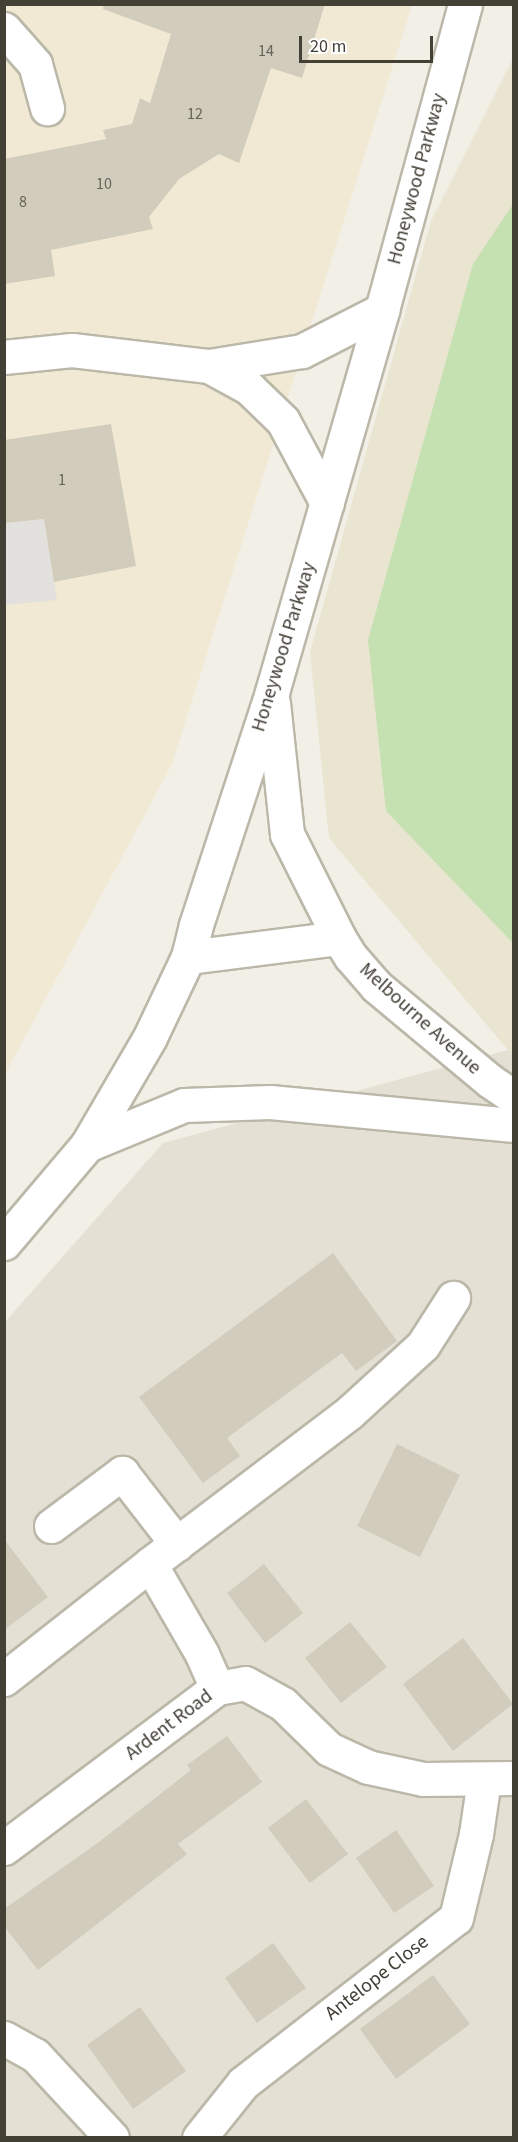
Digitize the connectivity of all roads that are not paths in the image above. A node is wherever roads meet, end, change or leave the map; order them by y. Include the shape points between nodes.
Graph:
1 (465, 4) edge
2 (4, 29) edge
3 (47, 108) dead end
4 (382, 310) junction
5 (4, 357) edge
6 (209, 366) junction
7 (327, 503) junction
8 (272, 692) junction
9 (339, 938) junction
10 (188, 957) junction
11 (513, 1097) edge
12 (513, 1125) edge
13 (87, 1145) junction
14 (6, 1238) edge
15 (453, 1298) dead end
16 (51, 1526) dead end
17 (177, 1544) junction
18 (150, 1564) junction
19 (4, 1679) edge
20 (217, 1688) junction
21 (499, 1779) edge
22 (4, 1848) edge
23 (4, 2038) edge
24 (112, 2138) edge
25 (199, 2138) edge

1 - 4 street, Honeywood Parkway
2 - 3 street via 35,64
4 - 6 street via 302,351
4 - 7 street, Honeywood Parkway
5 - 6 street via 72,350
6 - 7 street via 249,388 283,421
7 - 8 street, Honeywood Parkway
8 - 9 street, Melbourne Avenue via 287,834
8 - 10 street, Honeywood Parkway
9 - 10 street
9 - 11 street, Melbourne Avenue via 376,986
10 - 13 street, Honeywood Parkway via 150,1037
12 - 13 street via 270,1102 184,1105
13 - 14 street, Honeywood Parkway
15 - 17 street via 423,1345 350,1412
16 - 17 street via 122,1473
17 - 18 street
18 - 19 street
18 - 20 street
20 - 21 street, Ardent Road via 245,1683 283,1704 329,1749 368,1767 423,1779
20 - 22 street, Ardent Road
21 - 25 street, Antelope Close via 476,1834 456,1918 243,2083
23 - 24 street via 35,2055

